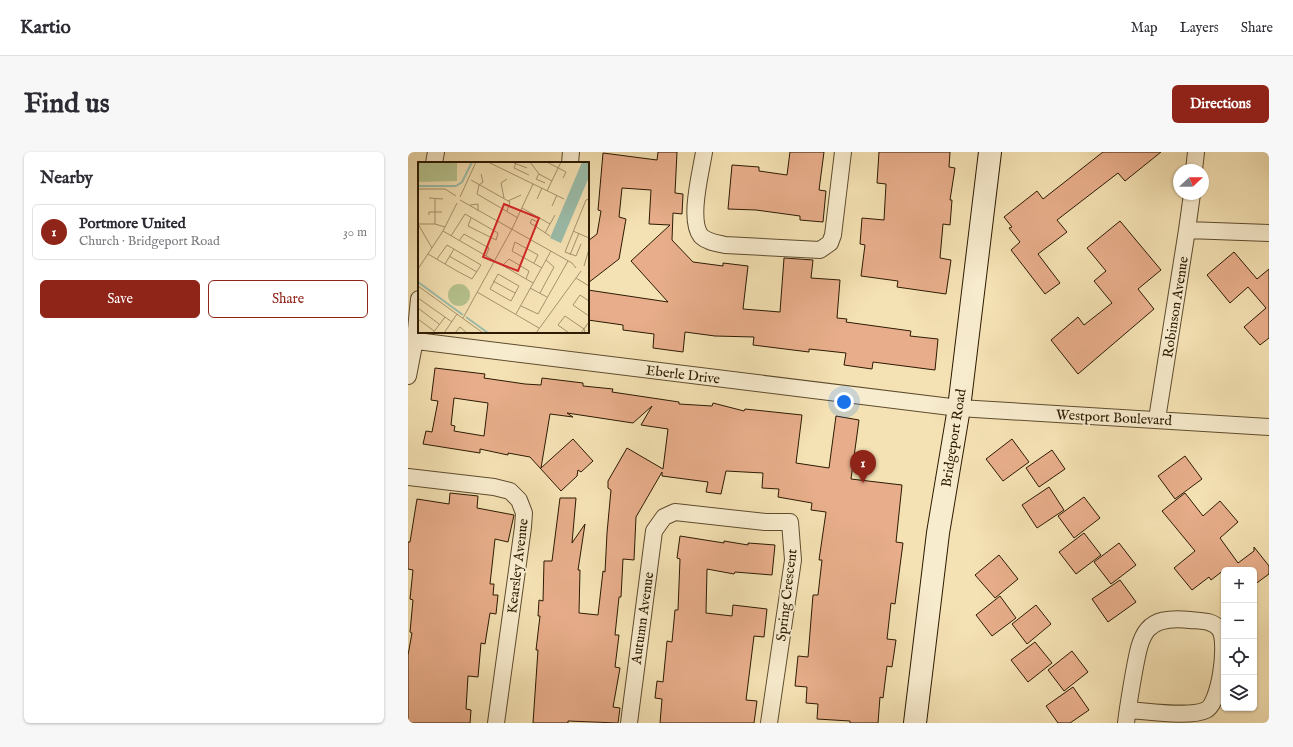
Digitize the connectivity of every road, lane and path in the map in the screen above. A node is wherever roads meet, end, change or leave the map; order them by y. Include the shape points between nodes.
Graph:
1 (436, 152) edge
2 (571, 152) edge
3 (704, 152) edge
4 (843, 152) edge
5 (990, 152) edge
6 (1196, 152) edge
7 (434, 162) edge
8 (570, 162) edge
9 (1195, 164) edge
10 (1191, 200) edge
11 (1187, 230) junction
12 (1269, 233) edge
13 (418, 304) edge
14 (411, 340) edge
15 (408, 376) edge
16 (959, 408) junction
17 (1157, 419) junction
18 (1269, 427) edge
19 (408, 477) edge
20 (664, 517) joint
21 (1127, 717) edge
22 (496, 723) edge
23 (629, 723) edge
24 (769, 723) edge
25 (915, 723) edge

1 - 7 street
2 - 8 street
3 - 4 street via 695,212 696,224 702,236 711,242 725,245 820,250 830,243 833,235
5 - 16 main road, Bridgeport Road
6 - 9 street
10 - 11 street, Robinson Avenue
11 - 12 street
11 - 17 street, Robinson Avenue
13 - 14 street
14 - 15 street
14 - 16 street, Eberle Drive
16 - 17 street, Westport Boulevard
16 - 25 main road, Bridgeport Road via 938,534
17 - 18 street, Westport Boulevard
19 - 22 street, Kearsley Avenue via 510,491 522,507 523,527
20 - 23 street, Autumn Avenue via 654,531
20 - 24 street, Spring Crescent via 675,512 766,522 790,522 793,560
21 - 21 street via 1198,713 1208,709 1216,695 1224,647 1224,637 1219,628 1212,623 1178,618 1156,622 1147,630 1140,641

